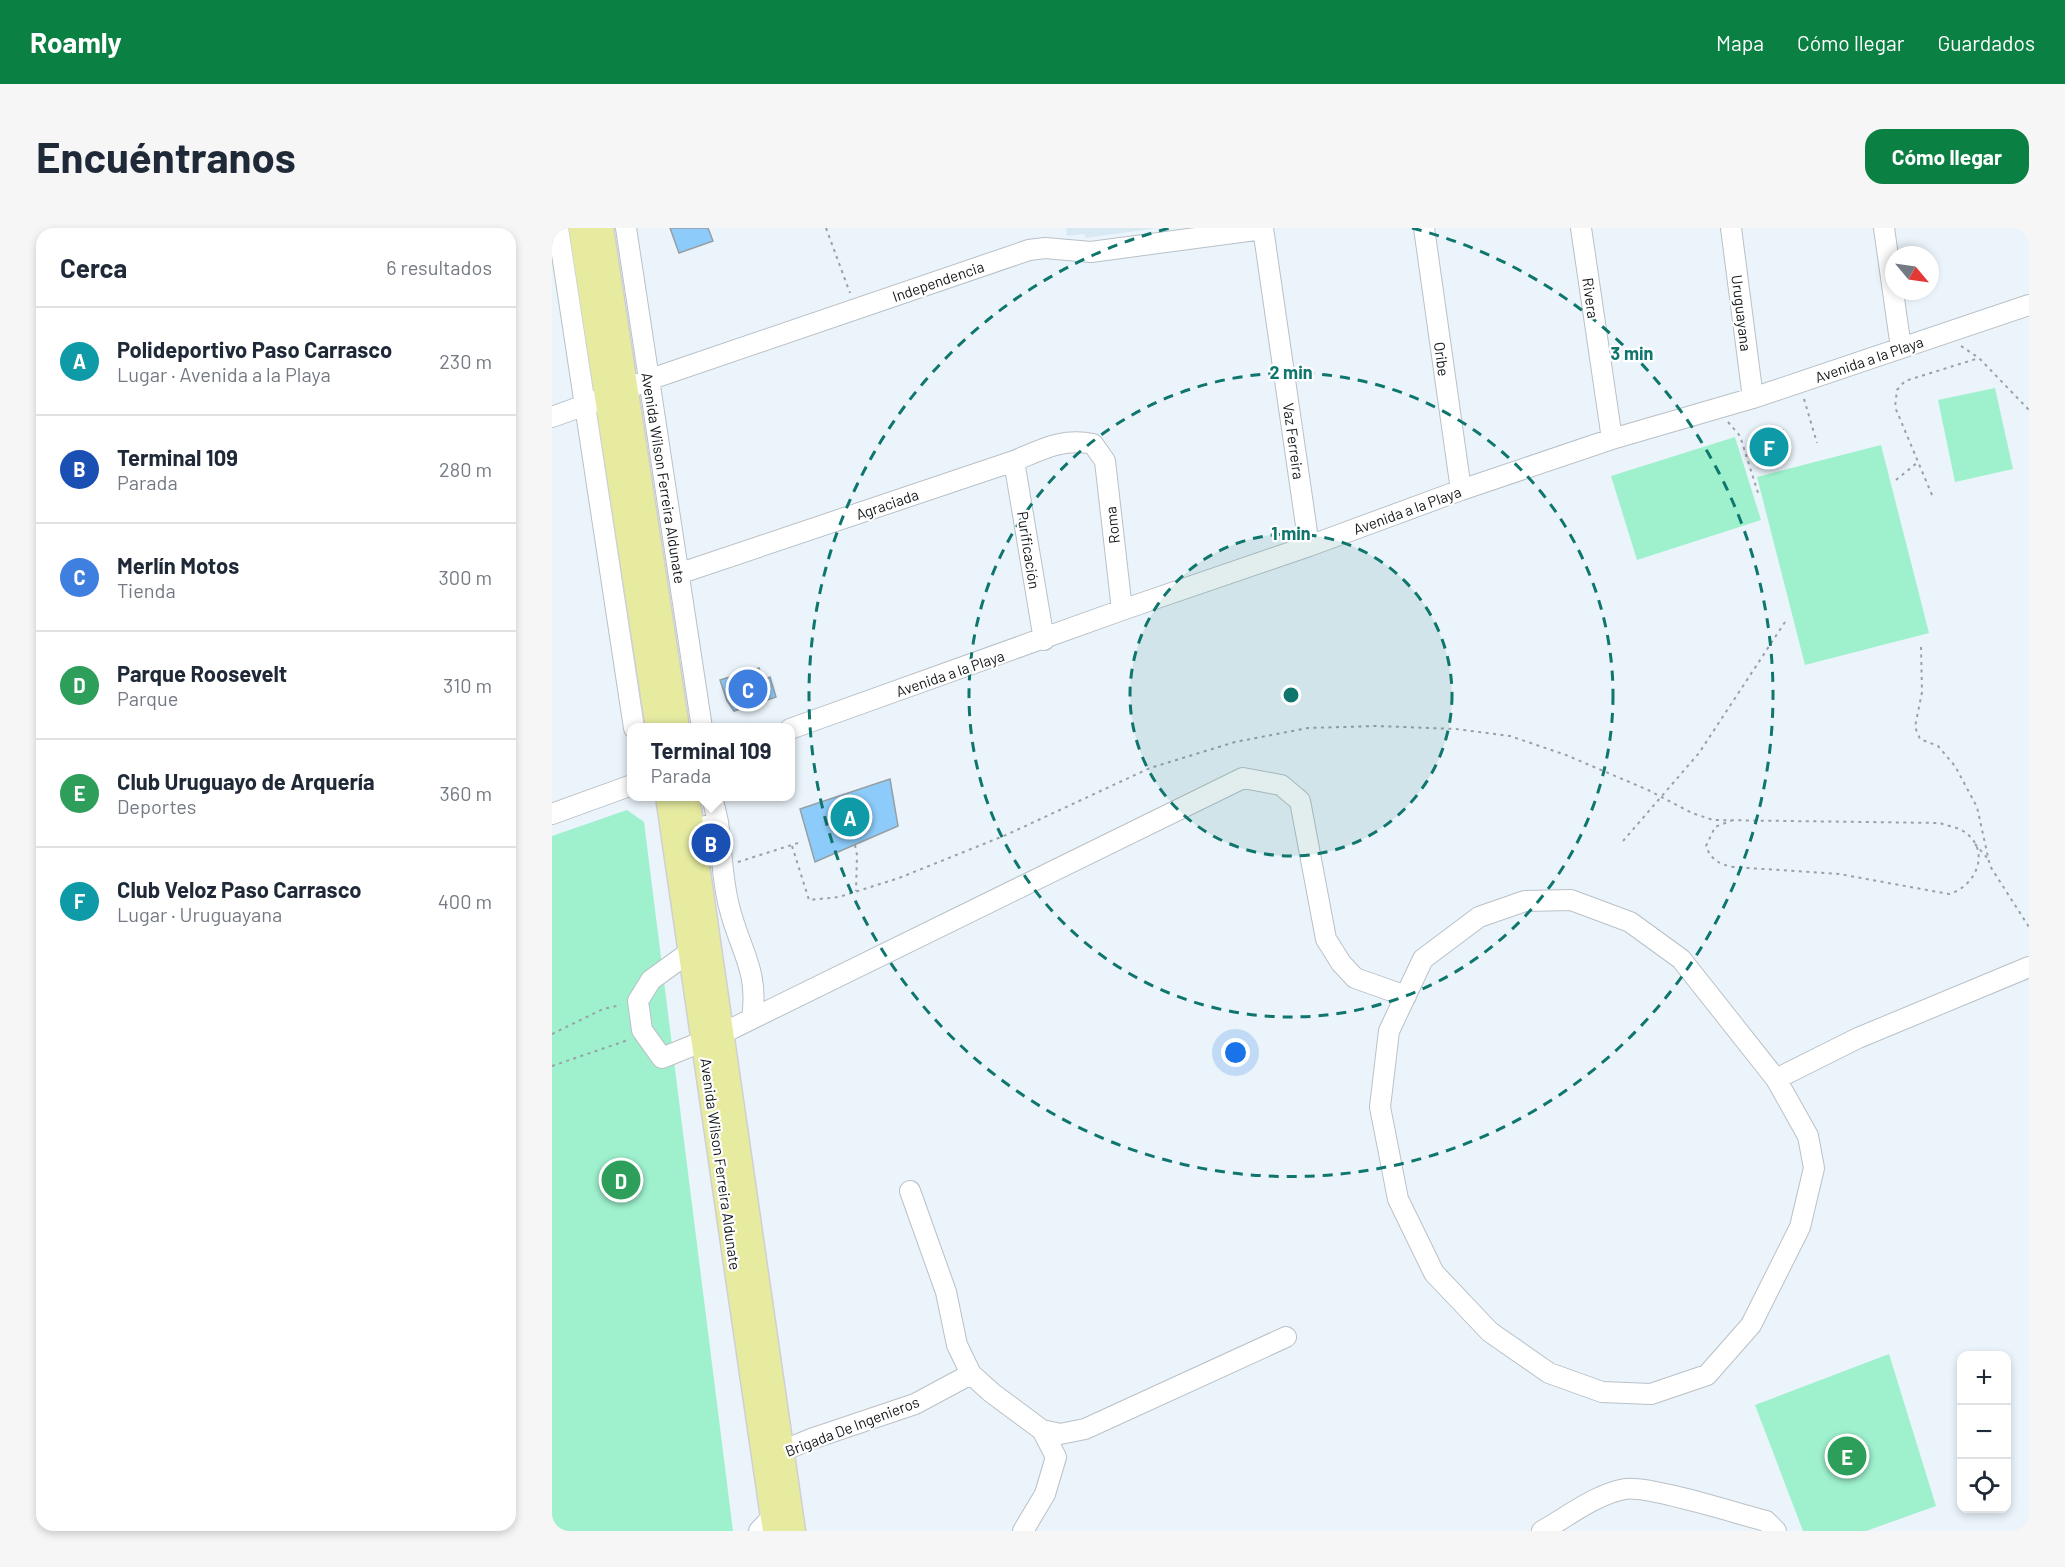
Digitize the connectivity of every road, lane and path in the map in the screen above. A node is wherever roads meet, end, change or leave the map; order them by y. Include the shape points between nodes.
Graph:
1 (558, 228) edge
2 (581, 228) edge
3 (601, 228) edge
4 (626, 228) edge
5 (826, 228) edge
6 (1263, 228) edge
7 (1424, 228) edge
8 (1581, 228) edge
9 (1731, 228) edge
10 (1884, 228) edge
11 (2029, 305) edge
12 (855, 309) junction
13 (1936, 336) junction
14 (1901, 348) junction
15 (1979, 358) junction
16 (648, 380) junction
17 (1799, 382) junction
18 (606, 397) junction
19 (1753, 398) junction
20 (1727, 405) junction
21 (2029, 410) edge
22 (552, 417) edge
23 (1612, 439) junction
24 (1817, 442) dead end
25 (1093, 444) joint
26 (1014, 461) junction
27 (1918, 462) junction
28 (1896, 480) dead end
29 (1461, 490) junction
30 (1932, 495) dead end
31 (1759, 496) dead end
32 (1309, 546) junction
33 (681, 573) junction
34 (1122, 610) junction
35 (1787, 619) dead end
36 (1044, 640) junction
37 (1921, 646) dead end
38 (633, 723) edge
39 (657, 723) edge
40 (676, 723) edge
41 (701, 723) edge
42 (795, 727) edge
43 (627, 787) edge
44 (1663, 798) junction
45 (669, 801) edge
46 (688, 801) edge
47 (713, 801) edge
48 (552, 814) edge
49 (1733, 820) junction
50 (718, 822) junction
51 (691, 831) junction
52 (1623, 842) dead end
53 (1973, 842) junction
54 (798, 843) dead end
55 (855, 845) dead end
56 (792, 846) junction
57 (1989, 860) junction
58 (723, 865) junction
59 (856, 891) junction
60 (2029, 927) edge
61 (691, 951) junction
62 (2029, 967) edge
63 (1406, 996) junction
64 (638, 1000) junction
65 (753, 1018) junction
66 (642, 1030) junction
67 (552, 1034) edge
68 (713, 1038) junction
69 (552, 1066) edge
70 (1776, 1079) junction
71 (910, 1191) dead end
72 (1287, 1337) dead end
73 (971, 1374) junction
74 (1042, 1430) junction
75 (773, 1455) junction
76 (769, 1526) edge
77 (793, 1531) edge
78 (1023, 1531) edge
79 (1542, 1531) edge
80 (1776, 1531) edge

1 - 18 street, Avenida Wilson Ferreira Aldunate
2 - 18 main road, Avenida Wilson Ferreira Aldunate
3 - 18 main road, Avenida Wilson Ferreira Aldunate
4 - 16 street, Avenida Wilson Ferreira Aldunate
5 - 12 path
6 - 12 street, Independencia via 1091,252 1029,250
6 - 32 street, Vaz Ferreira
7 - 29 street, Oribe
8 - 23 street, Rivera
9 - 19 street, Uruguayana
10 - 14 street
11 - 13 street, Avenida a la Playa
12 - 16 street, Independencia
13 - 14 street, Avenida a la Playa
13 - 15 path
14 - 17 street, Avenida a la Playa
15 - 21 path
15 - 27 path via 1900,384 1895,407
16 - 18 street, Independencia
16 - 33 street, Avenida Wilson Ferreira Aldunate
17 - 19 street, Avenida a la Playa
17 - 24 path
18 - 22 street, Independencia
18 - 38 street, Avenida Wilson Ferreira Aldunate via 612,595
18 - 39 main road, Avenida Wilson Ferreira Aldunate
18 - 40 main road, Avenida Wilson Ferreira Aldunate
19 - 20 street, Avenida a la Playa
20 - 23 street, Avenida a la Playa
20 - 31 path via 1726,419 1740,436
23 - 29 street, Avenida a la Playa
25 - 26 street, Agraciada via 1074,440
25 - 34 street, Roma via 1105,461
26 - 33 street, Agraciada
26 - 36 street, Purificación
27 - 28 path
27 - 30 path
29 - 32 street, Avenida a la Playa
32 - 34 street, Avenida a la Playa
33 - 41 street, Avenida Wilson Ferreira Aldunate
34 - 36 street, Avenida a la Playa
35 - 44 path via 1722,721
36 - 42 street, Avenida a la Playa
37 - 57 path via 1922,692 1915,727 1920,740 1938,746 1960,776 1977,807
43 - 48 street
44 - 49 path via 1702,817
44 - 52 path
44 - 59 path via 1566,755 1510,736 1456,729 1308,728 1235,742 1150,768 1006,836
45 - 61 main road, Avenida Wilson Ferreira Aldunate
46 - 51 main road, Avenida Wilson Ferreira Aldunate
47 - 50 street
49 - 53 path via 1940,823 1963,831
49 - 53 path via 1715,827 1708,835 1709,856 1720,864 1839,874 1949,894 1967,885 1978,868
50 - 51 street
50 - 58 street
51 - 68 main road, Avenida Wilson Ferreira Aldunate
53 - 57 path
54 - 56 path
55 - 59 path
56 - 58 path
56 - 59 path via 809,900
57 - 60 path
58 - 65 street via 729,909 753,974
61 - 64 street via 651,980
61 - 68 main road, Avenida Wilson Ferreira Aldunate
62 - 70 street via 1858,1038
63 - 65 street via 1355,978 1341,963 1326,939 1300,801 1281,785 1243,778
63 - 70 street via 1423,959 1479,917 1525,901 1571,900 1630,922 1681,959
63 - 70 street via 1389,1031 1380,1107 1398,1199 1434,1272 1490,1332 1549,1373 1602,1392 1651,1394 1707,1375 1751,1325 1800,1227 1814,1168 1808,1136
64 - 66 street
64 - 67 path via 603,1009
65 - 68 street
66 - 68 street via 662,1058
66 - 69 path via 627,1040
68 - 75 main road, Avenida Wilson Ferreira Aldunate
71 - 73 street via 945,1292 957,1345
72 - 74 street via 1085,1428 1060,1434
73 - 74 street
73 - 75 street, Brigada De Ingenieros via 915,1404
74 - 78 street via 1056,1457 1045,1494
75 - 76 main road, Avenida Wilson Ferreira Aldunate
75 - 77 main road, Avenida Wilson Ferreira Aldunate
79 - 80 street via 1608,1494 1627,1489 1766,1521

